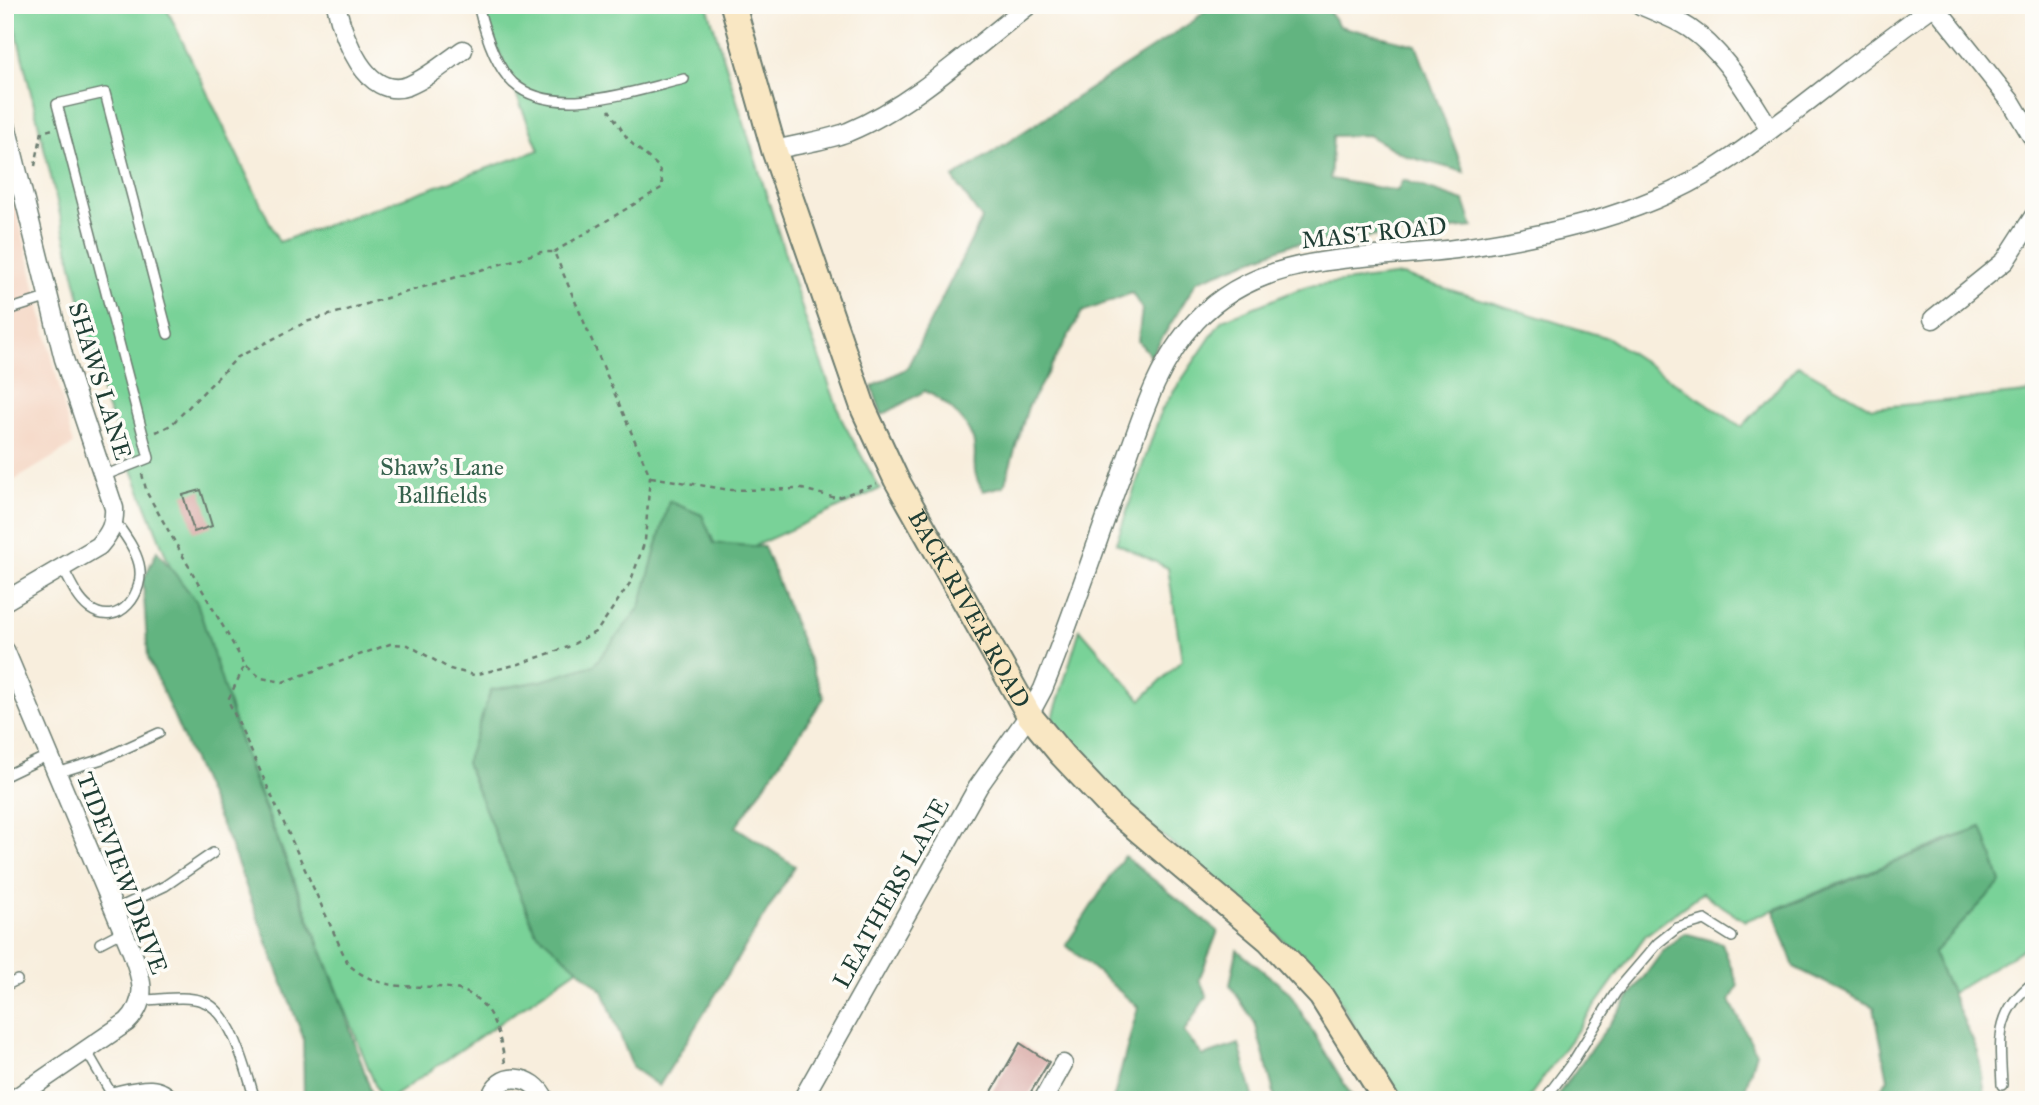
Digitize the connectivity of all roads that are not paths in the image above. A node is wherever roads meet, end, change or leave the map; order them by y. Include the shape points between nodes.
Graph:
1 (337, 5) edge
2 (478, 5) edge
3 (733, 5) edge
4 (1029, 5) edge
5 (1640, 5) edge
6 (1935, 5) edge
7 (463, 50) dead end
8 (684, 79) dead end
9 (5, 121) edge
10 (1770, 130) junction
11 (2034, 140) edge
12 (774, 150) junction
13 (20, 181) junction
14 (5, 196) edge
15 (2034, 216) edge
16 (49, 297) junction
17 (5, 311) edge
18 (1933, 319) dead end
19 (168, 334) dead end
20 (103, 476) junction
21 (115, 521) junction
22 (62, 567) junction
23 (5, 601) edge
24 (5, 650) edge
25 (1029, 715) junction
26 (159, 733) dead end
27 (49, 755) junction
28 (57, 773) junction
29 (5, 776) edge
30 (213, 853) dead end
31 (114, 910) junction
32 (123, 932) junction
33 (1732, 937) dead end
34 (100, 943) dead end
35 (18, 980) dead end
36 (2034, 982) edge
37 (5, 986) edge
38 (142, 1000) junction
39 (86, 1050) junction
40 (1063, 1064) dead end
41 (2003, 1085) dead end
42 (113, 1096) edge
43 (13, 1100) edge
44 (176, 1100) edge
45 (255, 1100) edge
46 (490, 1100) edge
47 (545, 1100) edge
48 (802, 1100) edge
49 (1043, 1100) edge
50 (1387, 1100) edge
51 (1544, 1100) edge

1 - 7 street via 362,67 381,87 407,86
2 - 8 lane via 503,69 520,89 568,101 603,98
3 - 12 street, BACK RIVER ROAD
4 - 12 street via 879,117 845,133
5 - 10 street via 1702,37 1738,80
6 - 10 street, MAST ROAD
6 - 11 street via 2012,103
9 - 13 street, SHAWS LANE
10 - 25 street, MAST ROAD via 1681,186 1576,228 1446,251 1296,266 1243,286 1211,307 1174,350 1148,401 1058,652
12 - 25 street, BACK RIVER ROAD via 850,375 879,445
13 - 14 lane
13 - 16 street, SHAWS LANE
15 - 18 street via 2005,261
16 - 17 lane
16 - 20 street, SHAWS LANE via 74,396
19 - 20 lane via 105,93 57,104 149,458
20 - 21 street, SHAWS LANE
21 - 22 street via 99,545
21 - 22 lane via 139,564 141,580 130,605 103,614 90,609
22 - 23 street
24 - 27 street, TIDEVIEW DRIVE
25 - 48 street, LEATHERS LANE via 978,787
25 - 50 street, BACK RIVER ROAD via 1111,807 1269,940 1321,996
26 - 28 lane
27 - 28 street, TIDEVIEW DRIVE
27 - 29 lane
28 - 31 street, TIDEVIEW DRIVE
30 - 31 lane via 165,886
31 - 32 street, TIDEVIEW DRIVE
32 - 34 lane
32 - 38 street, TIDEVIEW DRIVE via 141,976
33 - 51 lane via 1705,920 1677,928 1658,943 1616,992
35 - 37 lane
36 - 41 lane via 2018,996 2000,1027
38 - 39 street, TIDEVIEW DRIVE via 127,1022
38 - 45 lane via 202,1000 215,1007 243,1059
39 - 42 lane
39 - 43 street, TIDEVIEW DRIVE
40 - 49 street
42 - 44 lane via 144,1084 168,1090
46 - 47 street via 497,1086 523,1077 535,1083

